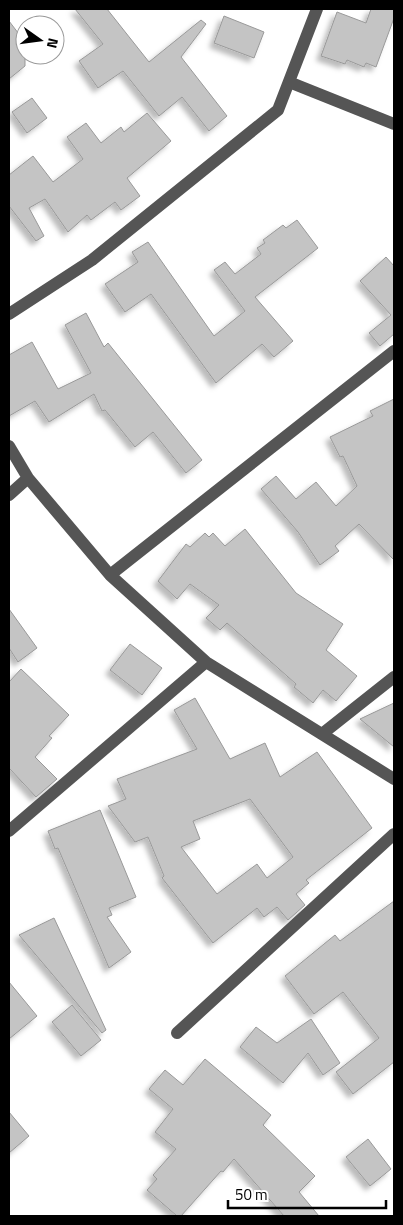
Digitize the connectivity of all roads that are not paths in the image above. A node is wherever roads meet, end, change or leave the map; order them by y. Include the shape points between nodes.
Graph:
1 (317, 9) edge
2 (289, 82) junction
3 (394, 124) edge
4 (9, 314) edge
5 (394, 351) edge
6 (9, 446) edge
7 (28, 478) junction
8 (9, 495) edge
9 (110, 575) junction
10 (206, 662) junction
11 (394, 677) edge
12 (322, 734) junction
13 (394, 779) edge
14 (9, 831) edge
15 (394, 834) edge
16 (177, 1033) dead end

1 - 2 street
2 - 3 street
2 - 4 street via 278,110 92,260
5 - 9 street
6 - 7 street
7 - 8 street
7 - 9 street
9 - 10 street
10 - 12 street
10 - 14 street
11 - 12 street
12 - 13 street
15 - 16 street

